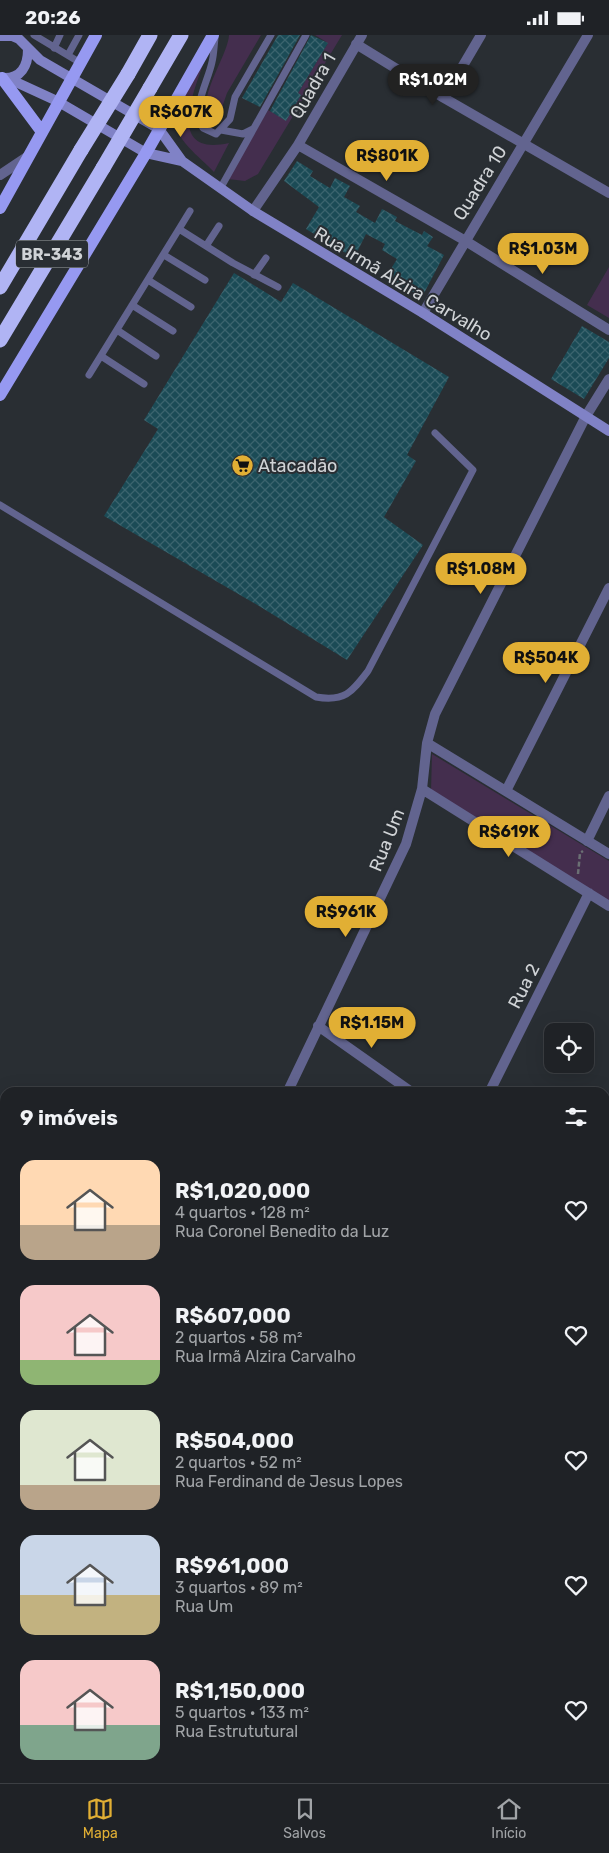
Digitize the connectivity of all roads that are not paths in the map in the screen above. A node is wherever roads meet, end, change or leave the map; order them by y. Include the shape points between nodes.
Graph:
1 (33, 35) edge
2 (60, 35) edge
3 (79, 35) edge
4 (96, 35) edge
5 (150, 35) edge
6 (181, 35) edge
7 (214, 35) edge
8 (271, 35) edge
9 (306, 35) edge
10 (481, 35) edge
11 (588, 35) edge
12 (1, 36) edge
13 (359, 39) edge
14 (23, 42) edge
15 (54, 47) junction
16 (68, 55) junction
17 (79, 62) junction
18 (71, 77) junction
19 (3, 78) edge
20 (444, 98) junction
21 (57, 101) junction
22 (160, 129) junction
23 (253, 129) junction
24 (221, 130) junction
25 (42, 132) junction
26 (524, 143) junction
27 (298, 145) junction
28 (146, 153) junction
29 (30, 155) junction
30 (182, 161) junction
31 (0, 175) edge
32 (220, 189) junction
33 (609, 193) edge
34 (0, 208) edge
35 (190, 211) dead end
36 (253, 211) junction
37 (219, 225) dead end
38 (179, 229) junction
39 (464, 241) junction
40 (206, 246) junction
41 (164, 255) junction
42 (266, 258) dead end
43 (254, 275) junction
44 (148, 280) junction
45 (205, 280) dead end
46 (0, 287) edge
47 (278, 287) dead end
48 (132, 305) junction
49 (191, 307) dead end
50 (423, 313) junction
51 (117, 330) junction
52 (609, 330) edge
53 (173, 331) dead end
54 (0, 340) edge
55 (156, 355) dead end
56 (100, 357) junction
57 (89, 375) dead end
58 (609, 379) edge
59 (144, 384) dead end
60 (0, 395) edge
61 (586, 417) junction
62 (609, 431) edge
63 (435, 433) dead end
64 (0, 505) edge
65 (609, 588) edge
66 (427, 743) junction
67 (422, 789) junction
68 (506, 791) junction
69 (609, 796) edge
70 (587, 841) junction
71 (609, 854) edge
72 (589, 893) junction
73 (609, 906) edge
74 (318, 1026) junction
75 (290, 1087) edge
76 (404, 1087) edge
77 (492, 1087) edge

1 - 14 lane
1 - 15 lane
2 - 15 lane
3 - 16 lane
4 - 17 main road
5 - 46 highway, BR-343, bridge
6 - 54 highway, BR-343, bridge
7 - 22 main road
7 - 24 lane via 212,63 201,99 199,119 210,133 216,134
8 - 24 lane via 235,97 230,119
9 - 23 lane
10 - 20 street
11 - 26 street, Quadra 10
12 - 14 street, Rua Irmã Alzira Carvalho via 12,35
13 - 20 street
13 - 27 street, Quadra 1
14 - 18 street, Rua Irmã Alzira Carvalho via 40,60
14 - 19 street via 28,59 21,73
15 - 16 lane
16 - 17 lane
17 - 18 main road
18 - 21 main road
18 - 22 street, Rua Irmã Alzira Carvalho
19 - 21 street, Rua Irmã Alzira Carvalho
19 - 25 main road
20 - 26 street
21 - 25 main road
21 - 28 street, Rua Irmã Alzira Carvalho
22 - 28 main road
22 - 30 street, Rua Irmã Alzira Carvalho
23 - 24 lane via 243,134
23 - 32 lane
25 - 29 main road
26 - 33 street
26 - 39 street, Quadra 10
27 - 36 street, Quadra 1
27 - 39 street
28 - 30 street, Rua Irmã Alzira Carvalho
28 - 60 main road
29 - 31 street
29 - 34 main road
30 - 32 street, Rua Irmã Alzira Carvalho
32 - 36 street, Rua Irmã Alzira Carvalho
35 - 38 lane
36 - 50 street, Rua Irmã Alzira Carvalho
37 - 40 lane
38 - 40 lane
38 - 41 lane
39 - 50 street, Quadra 10
39 - 52 street
40 - 43 lane
41 - 44 lane
41 - 45 lane
42 - 43 lane
43 - 47 lane
44 - 48 lane
44 - 49 lane
48 - 51 lane
48 - 53 lane
50 - 61 street, Rua Irmã Alzira Carvalho
51 - 55 lane
51 - 56 lane
56 - 57 lane
56 - 59 lane
58 - 61 street, Rua Um
61 - 62 street, Rua Irmã Alzira Carvalho
61 - 66 street, Rua Um via 454,676
63 - 64 lane via 473,470 368,671 352,691 340,697 316,697
65 - 68 street
66 - 67 street, Rua Um
66 - 68 street
67 - 72 street
67 - 74 street, Rua Um via 406,844
68 - 70 street
69 - 70 street
70 - 71 street
72 - 73 street
72 - 77 street, Rua 2
74 - 75 street, Rua Um
74 - 76 street

